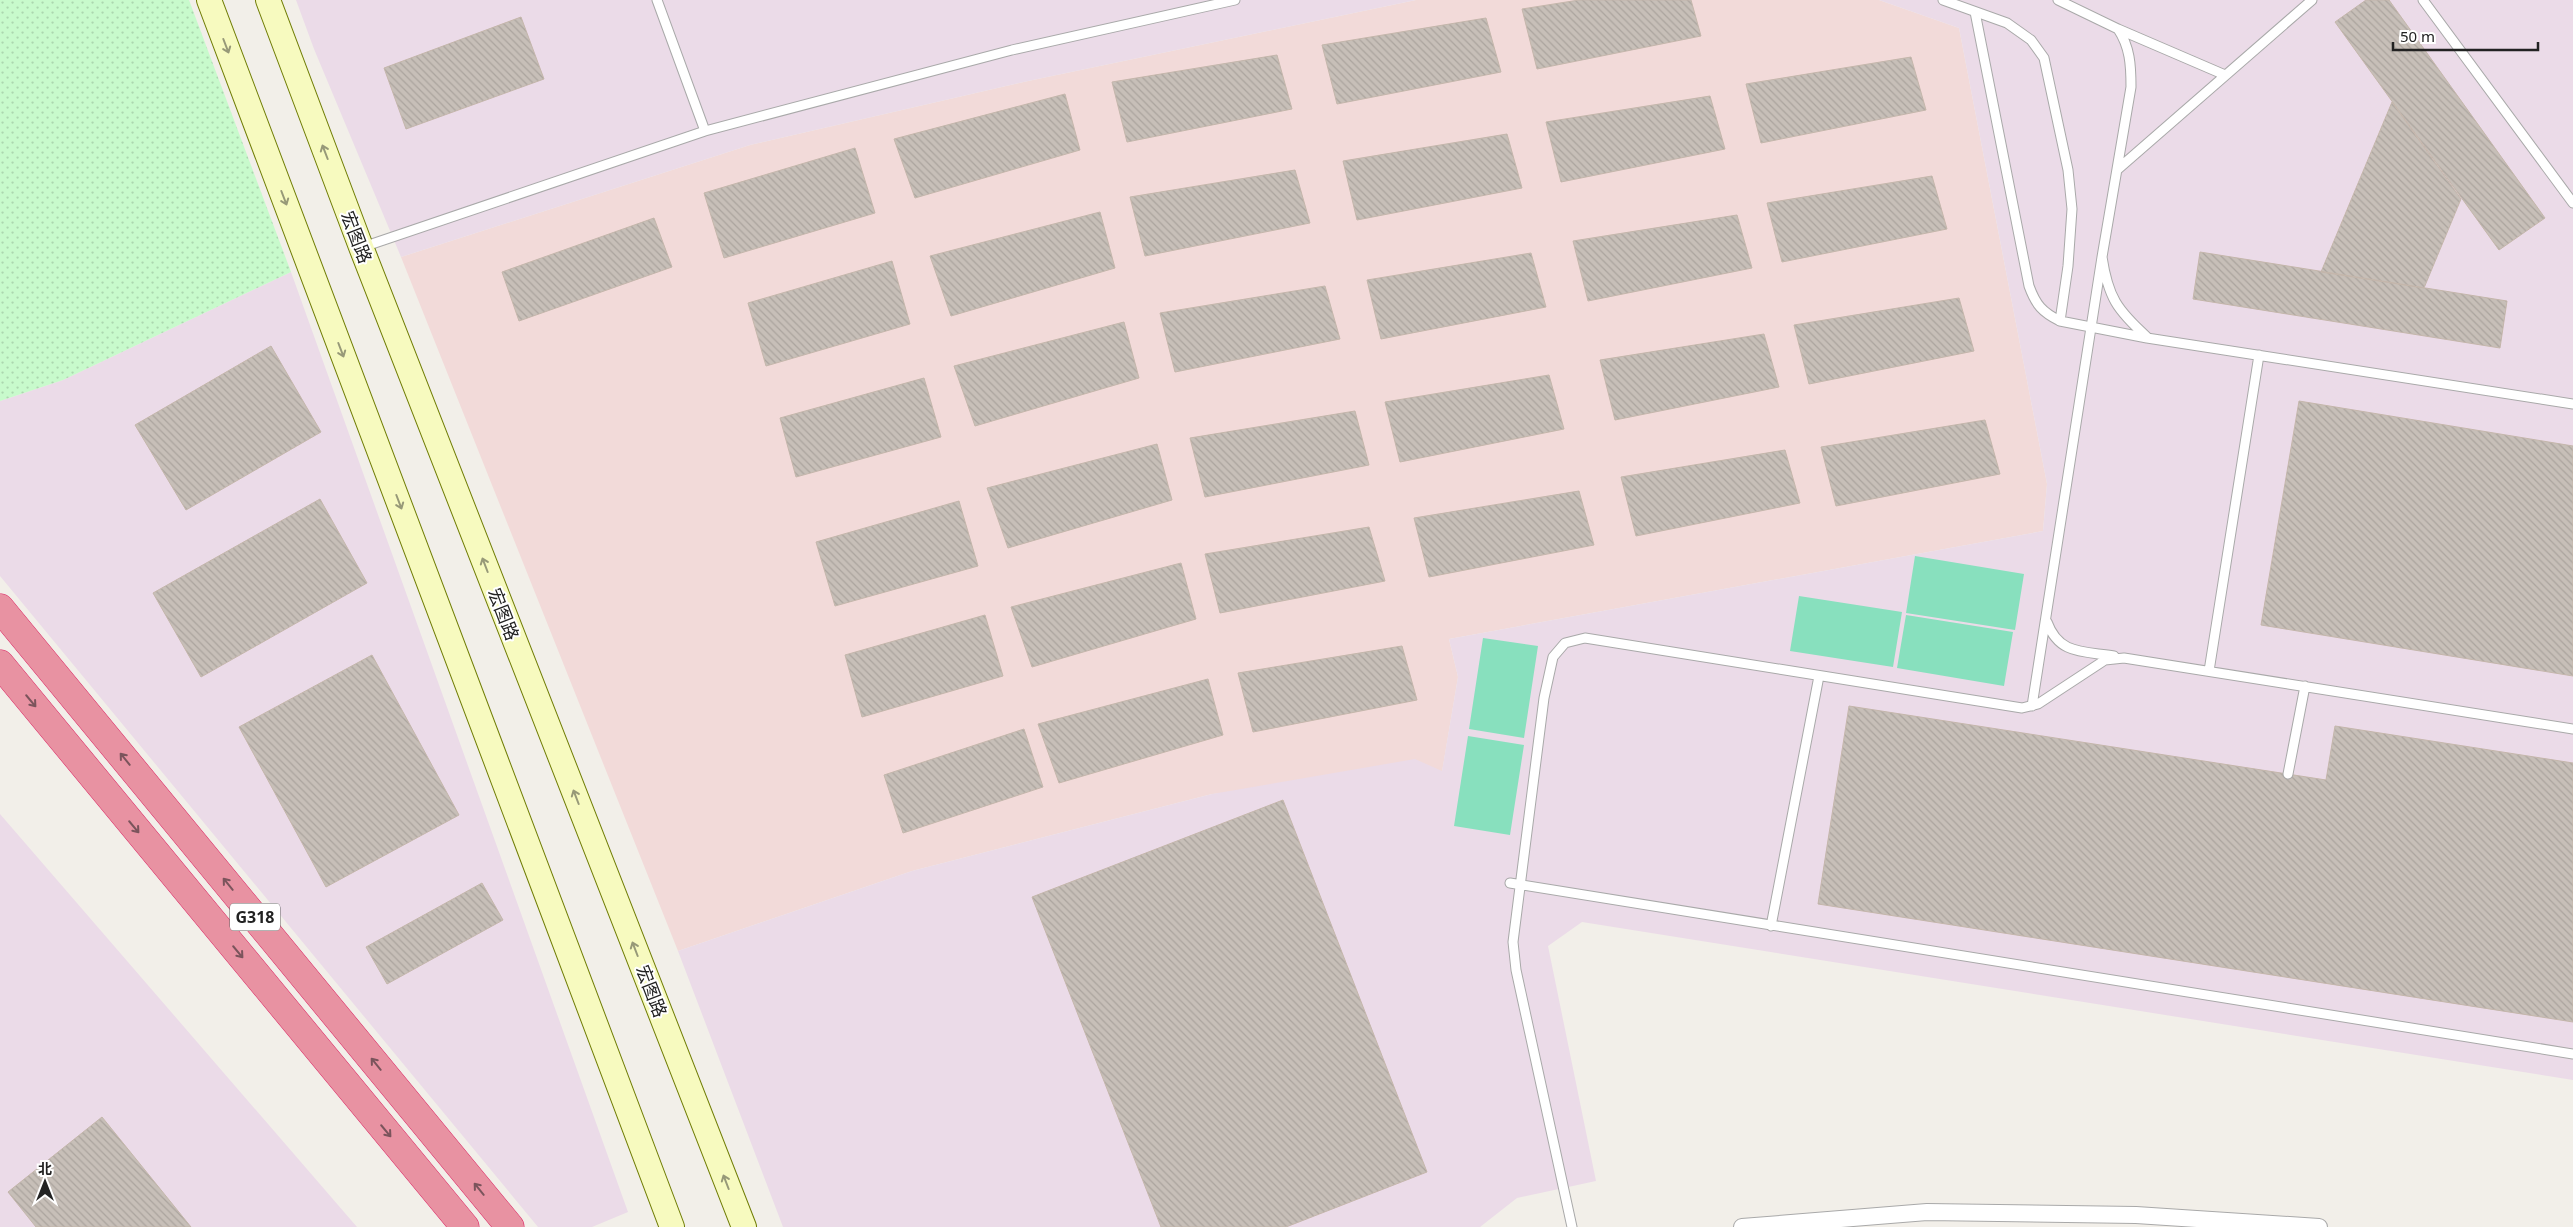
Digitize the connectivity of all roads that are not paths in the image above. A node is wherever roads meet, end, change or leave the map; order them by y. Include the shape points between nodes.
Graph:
1 (209, 0) edge
2 (268, 0) edge
3 (658, 0) edge
4 (1235, 0) edge
5 (1943, 0) edge
6 (2058, 0) edge
7 (2312, 0) edge
8 (2423, 0) edge
9 (1975, 12) junction
10 (2118, 29) junction
11 (2225, 75) junction
12 (705, 132) junction
13 (2118, 168) junction
14 (2573, 203) edge
15 (361, 247) junction
16 (2102, 257) junction
17 (2060, 321) junction
18 (2092, 327) junction
19 (2147, 338) junction
20 (2259, 355) junction
21 (2573, 404) edge
22 (0, 608) edge
23 (2046, 619) junction
24 (2124, 658) junction
25 (0, 664) edge
26 (2209, 671) junction
27 (1819, 676) junction
28 (2305, 686) junction
29 (2032, 706) junction
30 (2573, 729) edge
31 (2288, 774) dead end
32 (1510, 883) dead end
33 (1520, 885) junction
34 (1771, 926) junction
35 (2573, 1054) edge
36 (464, 1227) edge
37 (510, 1227) edge
38 (672, 1227) edge
39 (744, 1227) edge
40 (1572, 1227) edge
41 (1742, 1227) edge
42 (2319, 1227) edge

1 -> 38 main road
15 -> 2 main road, 宏图路
3 - 12 lane
4 - 12 lane via 1012,50
5 - 9 lane
6 - 10 lane
7 - 11 lane
8 - 14 lane
9 - 17 lane via 2029,286 2045,314
9 - 17 lane via 2008,23 2031,40 2044,58 2068,170 2072,209
10 - 11 lane
10 - 13 lane via 2126,41 2132,65
11 - 13 lane
12 - 15 lane
13 - 16 lane
39 -> 15 main road, 宏图路
16 - 18 lane
16 - 19 lane via 2106,284 2112,297 2126,318
17 - 18 lane
18 - 19 lane
18 - 23 lane
19 - 20 lane
20 - 21 lane
20 - 26 lane
37 -> 22 highway, G318
23 - 24 lane via 2052,636 2062,646
23 - 29 lane
24 - 26 lane
24 - 29 lane via 2105,660
25 -> 36 highway, G318
26 - 28 lane
27 - 29 lane via 2022,708
27 - 33 lane via 1586,638 1565,643 1553,657 1544,698
27 - 34 lane
28 - 30 lane
28 - 31 lane
32 - 33 lane
33 - 34 lane
33 - 40 lane via 1513,942 1516,970
34 - 35 lane
41 - 42 street via 1927,1212 2136,1215

